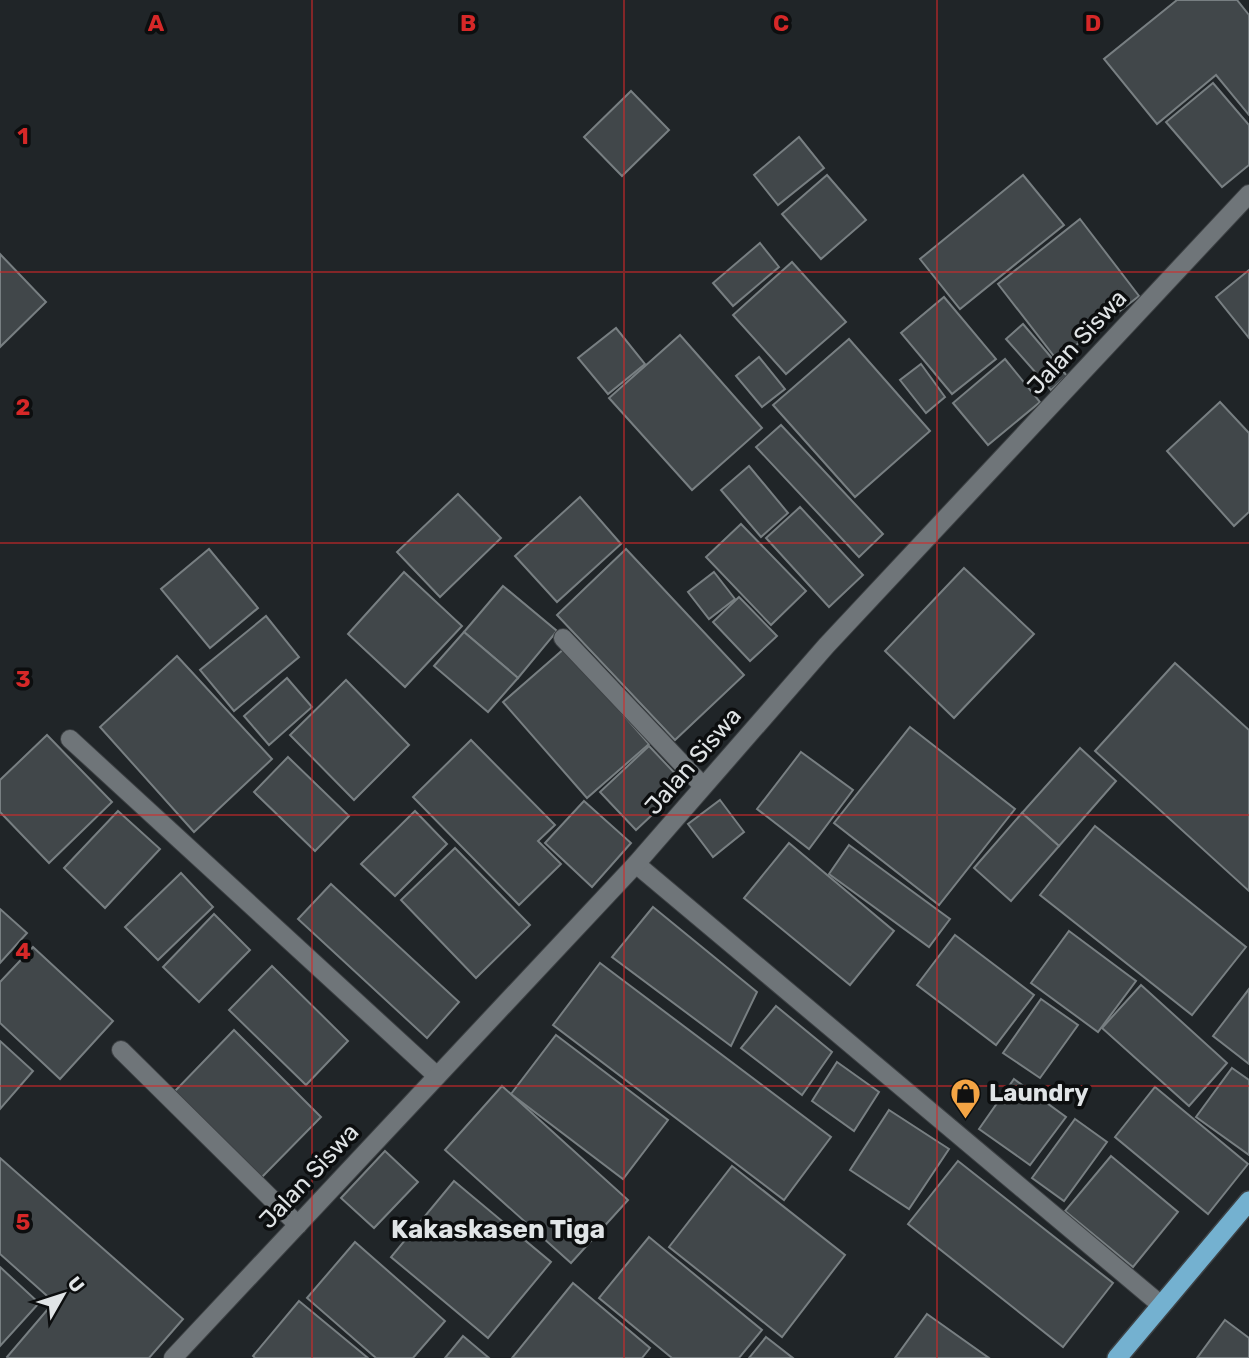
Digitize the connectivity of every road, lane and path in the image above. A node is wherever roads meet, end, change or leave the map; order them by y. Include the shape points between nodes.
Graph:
1 (1249, 194) edge
2 (563, 638) dead end
3 (70, 739) dead end
4 (703, 786) junction
5 (636, 864) junction
6 (121, 1050) dead end
7 (437, 1076) junction
8 (1249, 1200) edge
9 (298, 1225) junction
10 (1161, 1305) junction
11 (173, 1358) edge
12 (1117, 1358) edge

1 - 4 street, Jalan Siswa via 826,646
2 - 4 street
3 - 7 street
4 - 5 street, Jalan Siswa
5 - 7 street, Jalan Siswa
5 - 10 street
6 - 9 street
7 - 9 street, Jalan Siswa
8 - 10 highway
9 - 11 street, Jalan Siswa
10 - 12 highway

